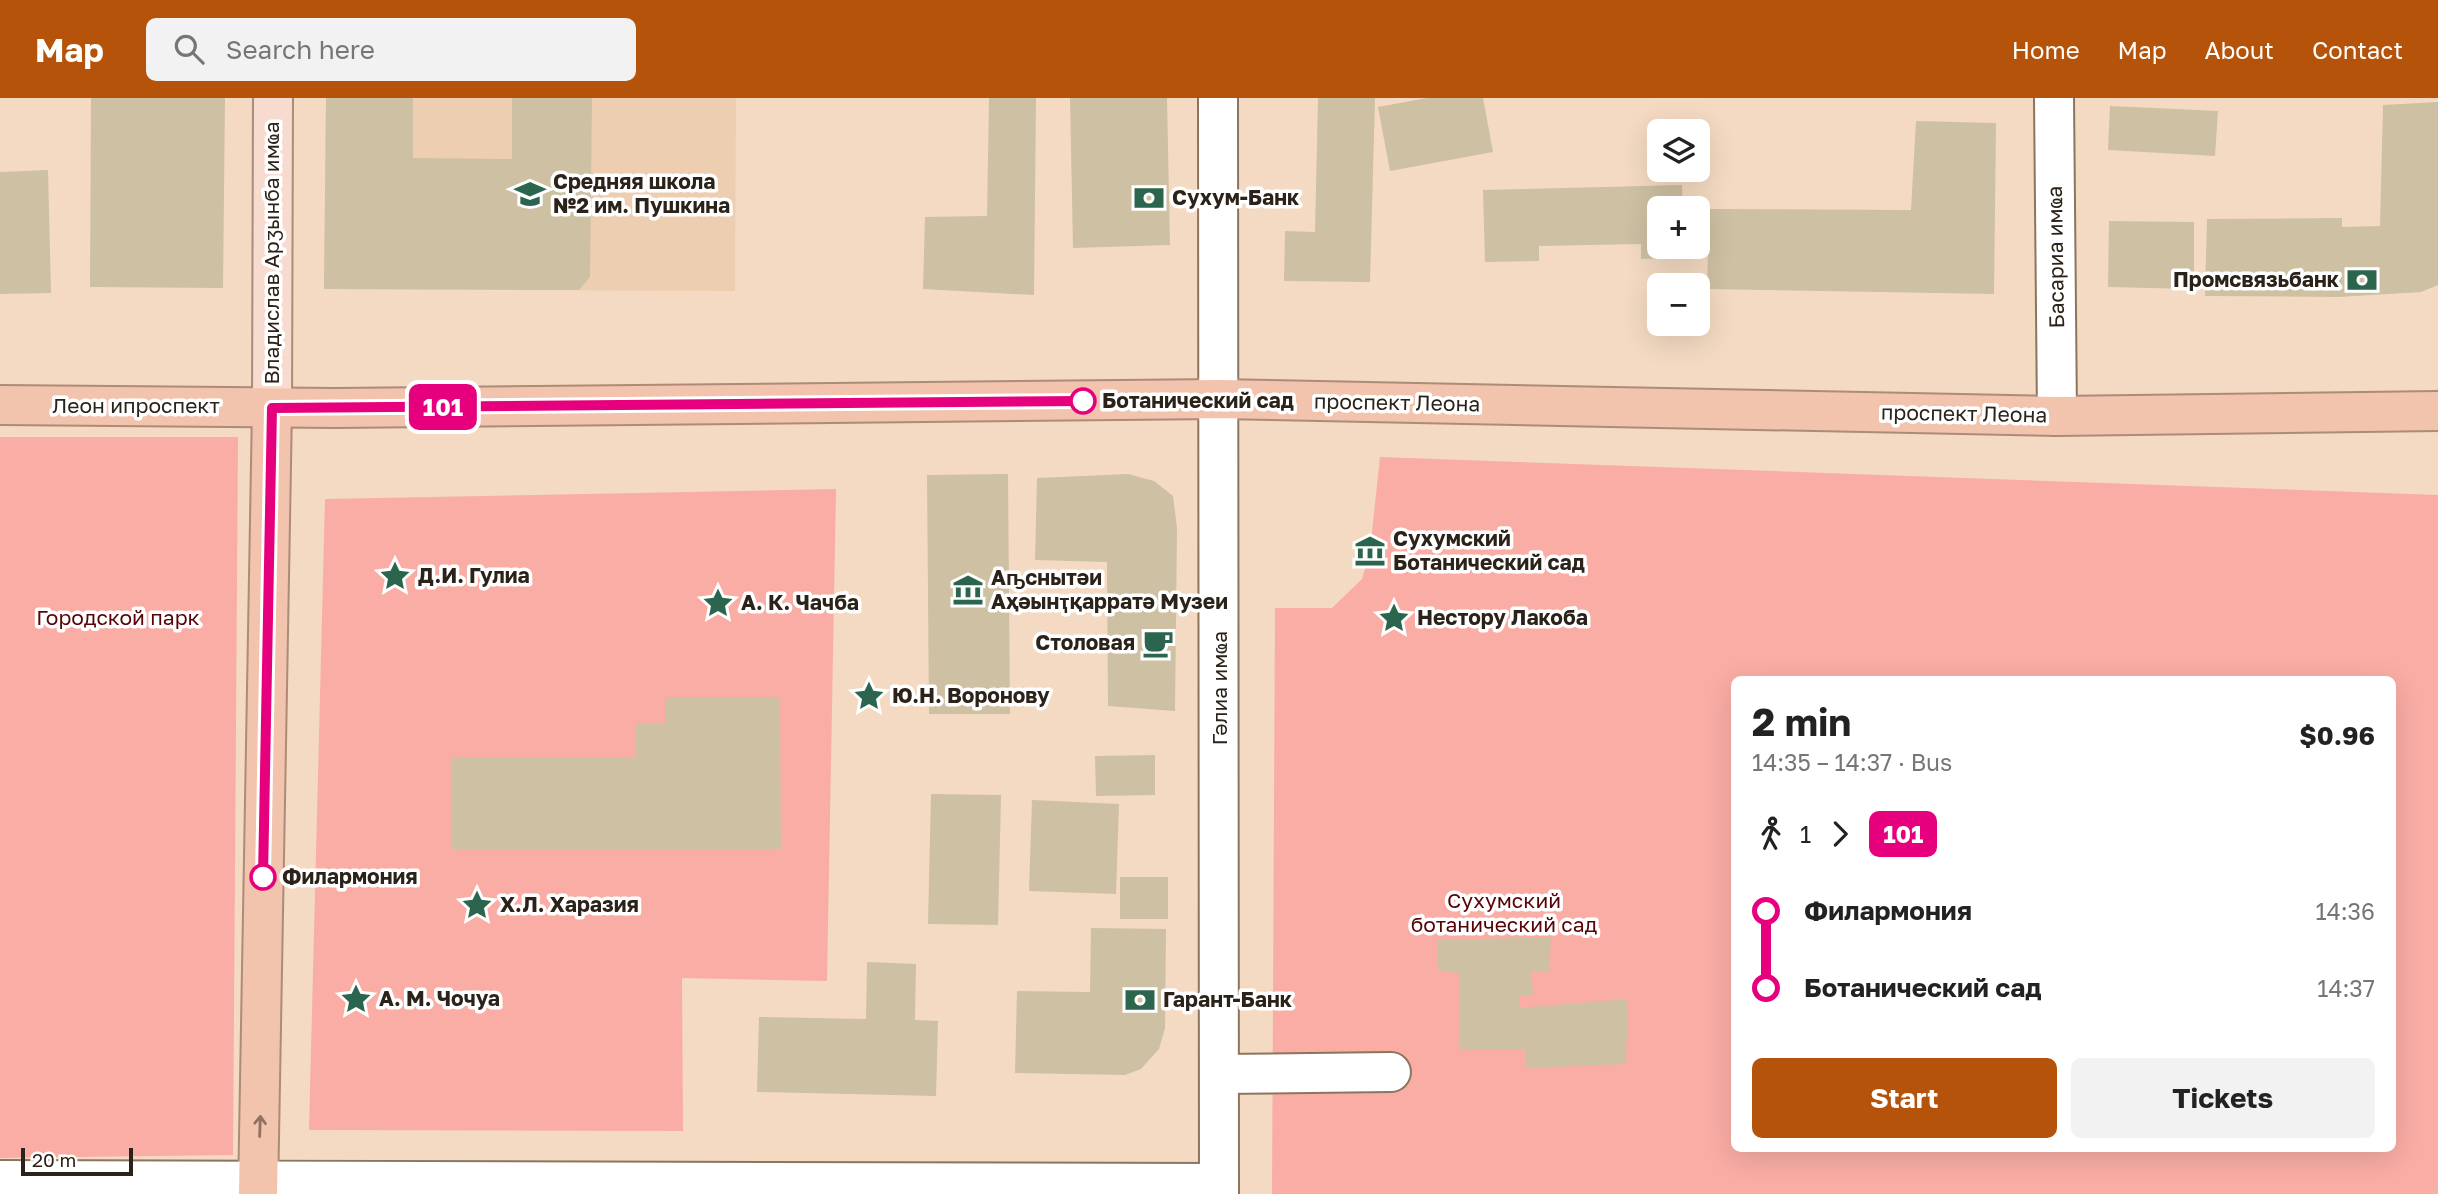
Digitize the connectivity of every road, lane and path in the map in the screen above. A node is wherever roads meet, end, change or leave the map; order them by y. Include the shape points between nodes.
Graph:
1 (272, 98) edge
2 (1218, 98) edge
3 (2054, 98) edge
4 (1220, 399) junction
5 (0, 405) edge
6 (272, 408) junction
7 (2438, 411) edge
8 (2056, 416) junction
9 (1391, 1072) dead end
10 (1220, 1074) junction
11 (0, 1180) edge
12 (258, 1188) edge
13 (1219, 1189) edge

1 - 6 main road, Владислав Арӡынба имҩа
2 - 4 street, Гәлиа имҩа
3 - 8 street, Басариа имҩа
4 - 6 highway, проспект Леона
4 - 8 highway, проспект Леона
4 - 10 street, Гәлиа имҩа
5 - 6 highway, Леон ипроспект
12 -> 6 highway
7 - 8 highway, проспект Леона
9 - 10 street
10 - 13 street, Гәлиа имҩа
11 - 12 street
12 - 13 street

